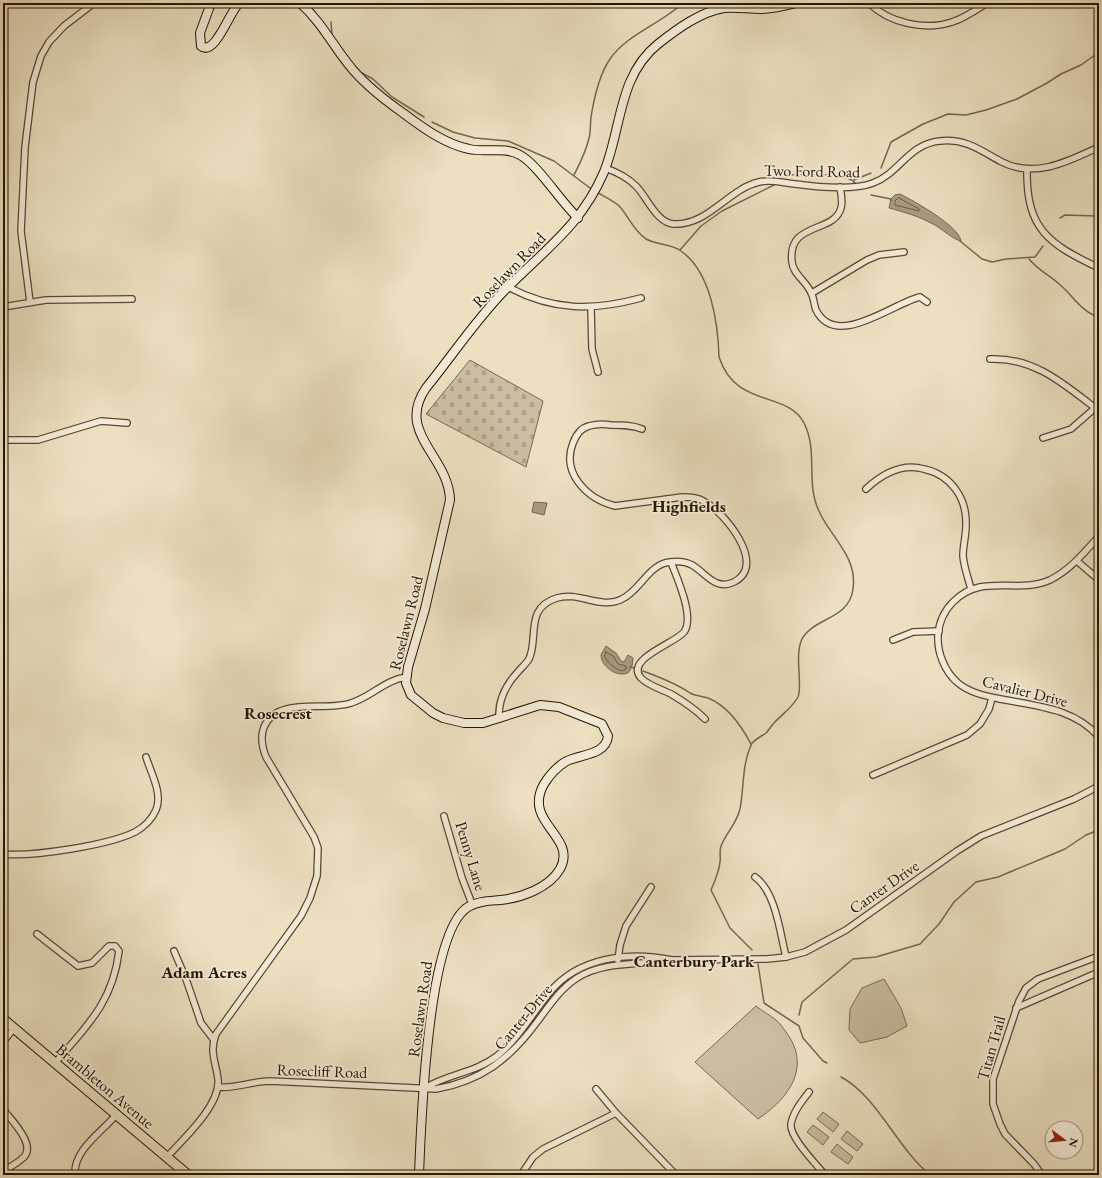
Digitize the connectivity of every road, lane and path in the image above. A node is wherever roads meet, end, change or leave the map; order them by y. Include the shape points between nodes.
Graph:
1 (94, 3) edge
2 (211, 3) edge
3 (239, 3) edge
4 (300, 3) edge
5 (796, 3) edge
6 (869, 3) edge
7 (987, 3) edge
8 (1099, 147) edge
9 (605, 168) junction
10 (1027, 169) junction
11 (840, 187) junction
12 (578, 218) junction
13 (904, 252) dead end
14 (1099, 268) edge
15 (508, 287) junction
16 (812, 293) junction
17 (641, 298) dead end
18 (132, 299) dead end
19 (30, 302) junction
20 (927, 302) dead end
21 (3, 308) edge
22 (591, 308) junction
23 (990, 359) dead end
24 (598, 372) dead end
25 (1097, 409) edge
26 (127, 423) dead end
27 (642, 429) dead end
28 (1043, 438) dead end
29 (3, 440) edge
30 (866, 489) dead end
31 (1099, 536) edge
32 (1077, 561) junction
33 (671, 562) junction
34 (1099, 580) edge
35 (971, 589) junction
36 (939, 631) junction
37 (893, 640) dead end
38 (406, 677) junction
39 (992, 698) junction
40 (498, 719) junction
41 (706, 719) dead end
42 (1099, 737) edge
43 (146, 757) dead end
44 (872, 775) dead end
45 (1099, 786) edge
46 (444, 816) dead end
47 (3, 854) edge
48 (756, 877) dead end
49 (651, 887) dead end
50 (472, 904) junction
51 (37, 934) dead end
52 (174, 951) dead end
53 (1099, 956) edge
54 (619, 957) junction
55 (786, 957) junction
56 (672, 960) junction
57 (618, 964) junction
58 (1099, 972) edge
59 (1016, 1008) junction
60 (3, 1019) edge
61 (14, 1028) junction
62 (214, 1040) junction
63 (3, 1042) edge
64 (55, 1063) junction
65 (218, 1087) junction
66 (425, 1088) junction
67 (596, 1089) dead end
68 (809, 1092) dead end
69 (3, 1109) edge
70 (616, 1113) junction
71 (116, 1115) junction
72 (167, 1157) junction
73 (3, 1171) edge
74 (75, 1175) edge
75 (188, 1175) edge
76 (419, 1175) edge
77 (521, 1175) edge
78 (676, 1175) edge
79 (825, 1175) edge
80 (1042, 1175) edge

1 - 19 street via 64,26 49,42 41,56 33,82 25,147 21,231
2 - 3 street via 200,38 201,46 206,48 210,48 216,41
4 - 12 street via 318,22 353,70 386,100 450,143 470,150 508,151 521,156
5 - 9 street, Roselawn Road via 774,8 716,10 694,20 658,44 644,57 630,79
6 - 7 street via 889,17 927,26 953,22
8 - 10 street, Two Ford Road via 1072,160 1038,169
9 - 11 street, Two Ford Road via 628,179 643,193 662,218 676,224 701,217 758,182
9 - 12 street, Roselawn Road
10 - 11 street, Two Ford Road via 1006,164 967,143 940,141 917,148 879,181 858,187
10 - 14 street via 1029,201 1041,229 1062,249
11 - 16 street via 841,208 836,218 804,232 793,248 792,262 797,274
12 - 15 street, Roselawn Road
13 - 16 street via 880,255 867,260
15 - 22 street via 538,300 569,307
15 - 38 street, Roselawn Road via 426,388 417,403 415,414 420,433 444,472 450,500
16 - 20 street via 816,309 823,319 830,324 841,326 886,313 909,300 920,298
17 - 22 street
18 - 19 street via 59,299
19 - 21 street
22 - 24 street via 592,349
23 - 25 street via 1010,359 1035,366
25 - 28 street via 1071,429
26 - 29 street via 101,421 38,440
27 - 33 street via 627,425 602,424 582,429 572,445 569,455 570,467 576,480 607,504 622,506 682,497 692,497 705,502 712,506 734,531 746,556 745,570 742,574 734,581 724,584 712,581 687,563
30 - 35 street via 891,471 913,467 938,473 953,485 961,496 964,507 964,557
31 - 32 street, Cavalier Drive
32 - 34 street
32 - 35 street, Cavalier Drive via 1059,575 1041,583 1023,586 991,585
33 - 40 street via 658,565 630,594 615,602 570,596 556,598 543,606 533,627 532,652 502,696
33 - 41 street via 688,617 687,626 680,636 647,656 639,665 638,671 642,679 686,703
35 - 36 street, Cavalier Drive via 957,597 950,605
36 - 37 street via 913,632
36 - 39 street, Cavalier Drive via 940,653 950,674 966,688
38 - 40 street, Roselawn Road via 408,689 415,700 443,718 474,724
38 - 62 street via 393,680 365,698 346,705 284,709 272,716 265,725 262,736 263,750 314,836 319,857 318,871 310,898 301,916
39 - 42 street, Cavalier Drive via 1066,713 1087,724
39 - 44 street via 983,720 967,735
40 - 50 street, Roselawn Road via 540,705 559,707 602,724 607,731 608,740 599,750 571,759 559,767 540,793 539,810 562,849 563,861 559,871 546,883 527,894
43 - 47 street via 158,792 158,804 153,816 141,828 127,835 79,848 17,855
45 - 55 street, Canter Drive via 1074,799 981,836 832,939 805,952
46 - 50 street, Penny Lane
48 - 55 street via 771,896
49 - 54 street via 626,926
50 - 66 street, Roselawn Road via 462,911 453,924 439,967 435,984
51 - 64 street via 78,966 92,963 109,946 115,946 119,951 113,983 103,1005
52 - 62 street via 201,1023
53 - 59 street, Titan Trail via 1032,983 1022,994
54 - 56 street, Canter Drive
54 - 57 street
54 - 66 street, Canter Drive via 582,967 558,983 514,1039 495,1057 478,1068 434,1082
55 - 56 street, Canter Drive via 762,960
56 - 57 street, Canter Drive
57 - 66 street, Canter Drive via 589,972 568,985 516,1049 494,1068 471,1079 441,1088
58 - 59 street, Titan Trail
59 - 80 street, Titan Trail via 993,1078 993,1104 1005,1134
60 - 61 main road, Brambleton Avenue
61 - 63 street
61 - 64 main road, Brambleton Avenue
62 - 65 street via 212,1054
64 - 71 main road, Brambleton Avenue
65 - 66 street, Rosecliff Road via 235,1088 254,1082 270,1081
65 - 72 street via 213,1104
66 - 76 street, Roselawn Road
67 - 70 street
68 - 79 street via 795,1113 792,1131
69 - 73 street via 26,1140 28,1149 24,1156
70 - 77 street via 543,1149 533,1157
70 - 78 street
71 - 72 main road, Brambleton Avenue
71 - 74 street via 79,1156
72 - 75 main road, Brambleton Avenue

